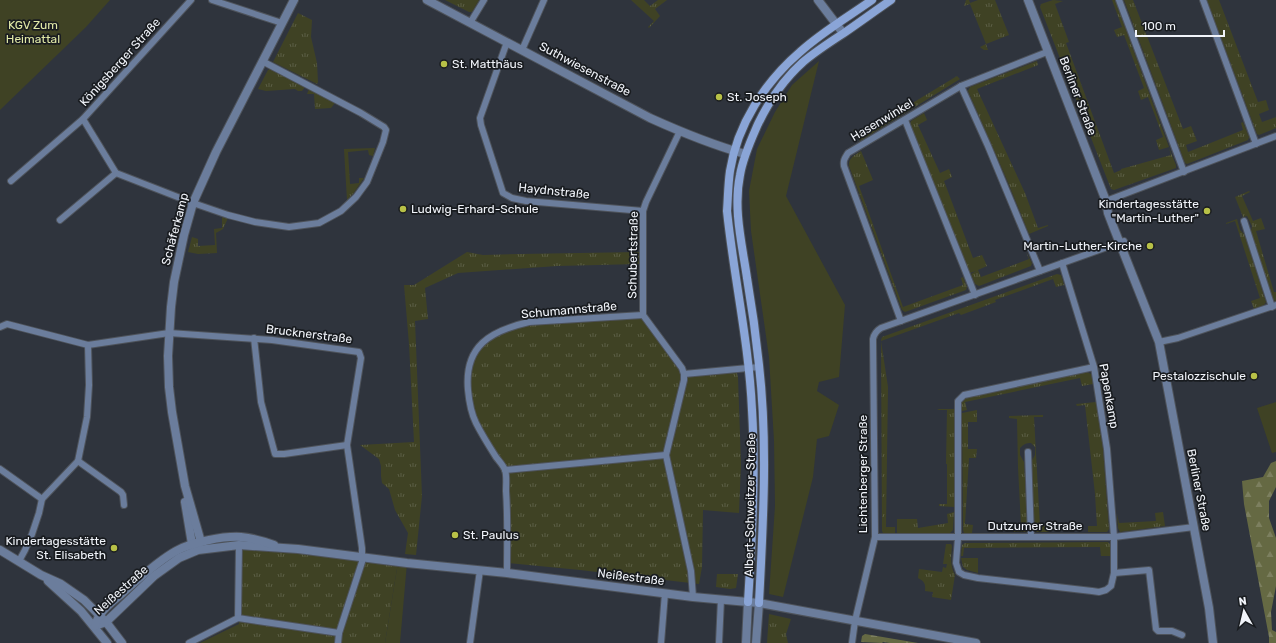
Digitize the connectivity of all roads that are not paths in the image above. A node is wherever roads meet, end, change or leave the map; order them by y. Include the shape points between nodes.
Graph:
1 (191, 0) edge
2 (212, 0) edge
3 (294, 0) edge
4 (427, 0) edge
5 (484, 0) edge
6 (544, 0) edge
7 (818, 0) edge
8 (872, 0) edge
9 (891, 0) edge
10 (1120, 0) edge
11 (1203, 0) edge
12 (1030, 1) edge
13 (282, 23) junction
14 (470, 23) junction
15 (837, 24) junction
16 (843, 33) junction
17 (507, 42) junction
18 (522, 50) junction
19 (1047, 52) junction
20 (262, 61) junction
21 (961, 86) junction
22 (83, 119) junction
23 (905, 120) junction
24 (680, 131) junction
25 (1276, 136) edge
26 (1256, 144) junction
27 (735, 152) junction
28 (745, 154) junction
29 (1184, 172) junction
30 (116, 173) junction
31 (11, 181) dead end
32 (1106, 201) junction
33 (193, 203) junction
34 (643, 211) junction
35 (60, 220) dead end
36 (1244, 221) dead end
37 (1122, 242) junction
38 (1062, 263) junction
39 (1040, 271) junction
40 (975, 295) junction
41 (1274, 306) edge
42 (643, 315) junction
43 (901, 321) junction
44 (0, 327) edge
45 (169, 333) junction
46 (254, 338) junction
47 (1159, 342) junction
48 (88, 345) junction
49 (760, 367) junction
50 (1094, 367) junction
51 (749, 368) junction
52 (684, 374) junction
53 (347, 445) junction
54 (1028, 452) dead end
55 (666, 455) junction
56 (78, 461) junction
57 (0, 469) edge
58 (505, 470) junction
59 (185, 486) junction
60 (42, 499) junction
61 (124, 505) dead end
62 (1194, 527) junction
63 (875, 537) junction
64 (1031, 537) junction
65 (1114, 537) junction
66 (958, 538) junction
67 (201, 542) junction
68 (239, 546) junction
69 (195, 547) junction
70 (280, 548) junction
71 (0, 550) edge
72 (362, 557) junction
73 (19, 561) junction
74 (480, 570) junction
75 (507, 573) junction
76 (1114, 573) junction
77 (42, 575) junction
78 (665, 593) junction
79 (693, 597) junction
80 (721, 599) junction
81 (748, 602) junction
82 (759, 603) junction
83 (100, 615) junction
84 (238, 618) junction
85 (855, 621) junction
86 (106, 622) junction
87 (95, 626) junction
88 (339, 632) junction
89 (1182, 635) dead end
90 (108, 643) edge
91 (122, 643) edge
92 (189, 643) edge
93 (338, 643) edge
94 (470, 643) edge
95 (661, 643) edge
96 (718, 643) edge
97 (746, 643) edge
98 (756, 643) edge
99 (852, 643) edge
100 (976, 643) edge
101 (1213, 643) edge

1 - 22 street, Königsberger Straße
2 - 13 street
3 - 13 street, Schäferkamp
4 - 14 street, Suthwiesenstraße
5 - 14 street
6 - 18 street
7 - 15 street
8 - 15 main road, Albert-Schweitzer-Straße
9 - 16 main road, Albert-Schweitzer-Straße
10 - 29 street
11 - 26 street
12 - 19 street, Berliner Straße
13 - 20 street, Schäferkamp
14 - 17 street, Suthwiesenstraße
15 - 16 street
15 - 27 main road, Albert-Schweitzer-Straße via 800,51 772,80 750,114
16 - 28 main road, Albert-Schweitzer-Straße via 803,62 780,86 768,104
17 - 18 street, Suthwiesenstraße
17 - 34 street, Haydnstraße via 480,118 503,193 526,201
18 - 24 street, Suthwiesenstraße via 650,118
19 - 21 street, Hasenwinkel
19 - 32 street, Berliner Straße
20 - 33 street, Schäferkamp
20 - 33 street via 384,127 386,130 383,142 367,182 341,211 319,222 289,227 255,222
21 - 23 street, Hasenwinkel
21 - 39 street
22 - 30 street, Königsberger Straße
22 - 31 street
23 - 40 street
23 - 43 street, Hasenwinkel via 848,153 843,161
24 - 27 street, Suthwiesenstraße
24 - 34 street, Schubertstraße
25 - 26 street
26 - 29 street
27 - 28 street
27 - 51 main road, Albert-Schweitzer-Straße via 730,170 727,211
28 - 49 main road, Albert-Schweitzer-Straße via 740,178 738,211
29 - 32 street
30 - 33 street
30 - 35 street
32 - 37 street, Berliner Straße via 1108,214
33 - 45 street, Schäferkamp via 174,282
34 - 42 street, Schubertstraße
36 - 41 street
37 - 38 street
37 - 47 street, Berliner Straße via 1159,328
38 - 39 street
38 - 50 street, Papenkamp
39 - 40 street
40 - 43 street
41 - 47 street
42 - 52 street, Schubertstraße via 674,356
42 - 58 street, Schumannstraße via 529,322 494,334 478,348 471,360 467,378 470,402 476,422
43 - 63 street, Lichtenberger Straße via 876,331 873,339
44 - 48 street via 7,324
45 - 46 street, Brucknerstraße
45 - 48 street, Brucknerstraße
45 - 59 street, Schäferkamp via 169,387
46 - 53 street via 261,402 275,454
46 - 53 street, Brucknerstraße via 359,352 361,358
47 - 62 street, Berliner Straße
48 - 56 street via 87,417
49 - 51 street
49 - 82 main road, Albert-Schweitzer-Straße via 764,489
50 - 65 street, Papenkamp via 1108,449
50 - 66 street via 964,395 958,401
51 - 52 street
51 - 81 main road, Albert-Schweitzer-Straße via 754,490
52 - 55 street
53 - 72 street, Brucknerstraße
54 - 64 street
55 - 58 street
55 - 79 street via 691,571
56 - 60 street
56 - 61 street via 121,492
57 - 60 street
58 - 75 street
59 - 67 street, Schäferkamp
59 - 69 street, Schäferkamp via 184,496
60 - 73 street via 32,534
62 - 65 street, Dutzumer Straße
62 - 101 street, Berliner Straße via 1210,608
63 - 66 street, Dutzumer Straße
63 - 85 street, Lichtenberger Straße
64 - 65 street, Dutzumer Straße
64 - 66 street, Dutzumer Straße
65 - 76 street, Papenkamp
66 - 76 street via 956,563 959,572 964,575 1099,592 1111,586
67 - 69 street
67 - 70 street, Neißestraße via 240,537 257,539
68 - 69 street, Neißestraße
68 - 70 street, Neißestraße
68 - 84 street
69 - 83 street, Neißestraße via 177,550 159,562
69 - 86 street, Neißestraße via 154,576
70 - 72 street, Neißestraße
71 - 73 street
72 - 74 street, Neißestraße
72 - 88 street, Brucknerstraße
73 - 77 street
74 - 75 street, Neißestraße
74 - 94 street
75 - 78 street, Neißestraße
76 - 89 street via 1149,570 1156,629
77 - 83 street via 67,588
77 - 87 street
78 - 79 street, Neißestraße
78 - 95 street
79 - 80 street, Neißestraße
80 - 81 street, Neißestraße
80 - 96 street
81 - 82 street, Neißestraße
81 - 97 street, Albert-Schweitzer-Straße
82 - 85 street, Neißestraße
82 - 98 street, Albert-Schweitzer-Straße
83 - 86 street
83 - 87 street, Neißestraße
84 - 88 street
84 - 92 street
85 - 99 street, Lichtenberger Straße
85 - 100 street, Neißestraße
86 - 87 street, Neißestraße
86 - 91 street
87 - 90 street
88 - 93 street, Brucknerstraße

